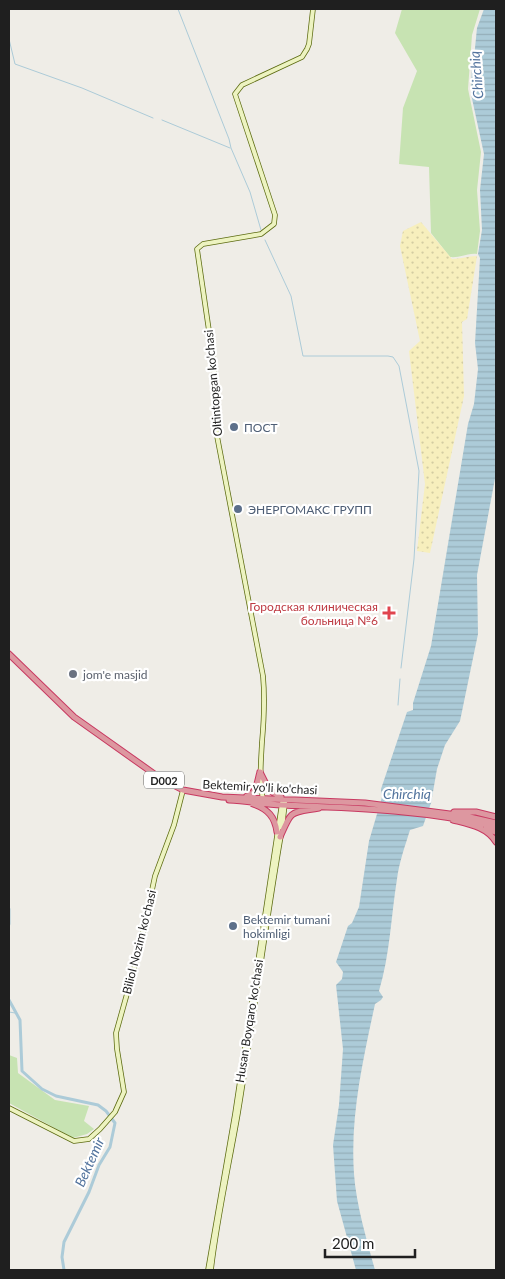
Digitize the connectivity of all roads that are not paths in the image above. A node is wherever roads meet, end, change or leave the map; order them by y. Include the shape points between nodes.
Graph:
1 (313, 9) edge
2 (9, 654) edge
3 (9, 658) edge
4 (260, 772) junction
5 (183, 791) junction
6 (242, 797) junction
7 (263, 800) junction
8 (248, 802) junction
9 (283, 803) junction
10 (365, 805) junction
11 (332, 806) junction
12 (438, 814) junction
13 (496, 815) edge
14 (479, 820) junction
15 (496, 823) edge
16 (496, 827) edge
17 (483, 828) junction
18 (496, 832) edge
19 (279, 835) junction
20 (496, 842) edge
21 (9, 1108) edge
22 (209, 1270) edge

1 - 4 street, Oltintopgan ko'chasi via 308,49 302,57 242,85 235,94 275,215 274,224 261,234 203,244 197,249 214,365 217,436 263,676
2 - 5 highway, Bektemir yo'li ko'chasi / D002 via 74,717
3 - 5 highway, Bektemir yo'li ko'chasi / D002 via 72,719 160,781
4 - 6 highway via 254,792
4 - 7 street, Oltintopgan ko'chasi
4 - 9 highway via 269,790
5 - 6 highway, Bektemir yo'li ko'chasi / D002
5 - 8 highway, Bektemir yo'li ko'chasi / D002
5 - 21 street, Biliol Nozim ko'chasi via 155,876 139,952 116,1033 124,1085 115,1112 89,1139 74,1141
6 - 7 highway, Bektemir yo'li ko'chasi / D002
7 - 8 highway, Bektemir yo'li ko'chasi / D002
7 - 9 highway, Bektemir yo'li ko'chasi / D002
8 - 19 highway via 271,814
9 - 10 highway, Bektemir yo'li ko'chasi / D002
9 - 11 highway, Bektemir yo'li ko'chasi / D002
9 - 19 street, Husan Boyqaro ko'chasi
10 - 11 highway, Bektemir yo'li ko'chasi / D002
10 - 12 highway, Bektemir yo'li ko'chasi / D002
11 - 19 highway via 293,813
12 - 13 highway via 466,811
12 - 14 highway, D002
12 - 17 highway
14 - 15 highway, D002
14 - 16 highway, D002
17 - 18 highway
17 - 20 highway
19 - 22 street, Husan Boyqaro ko'chasi

